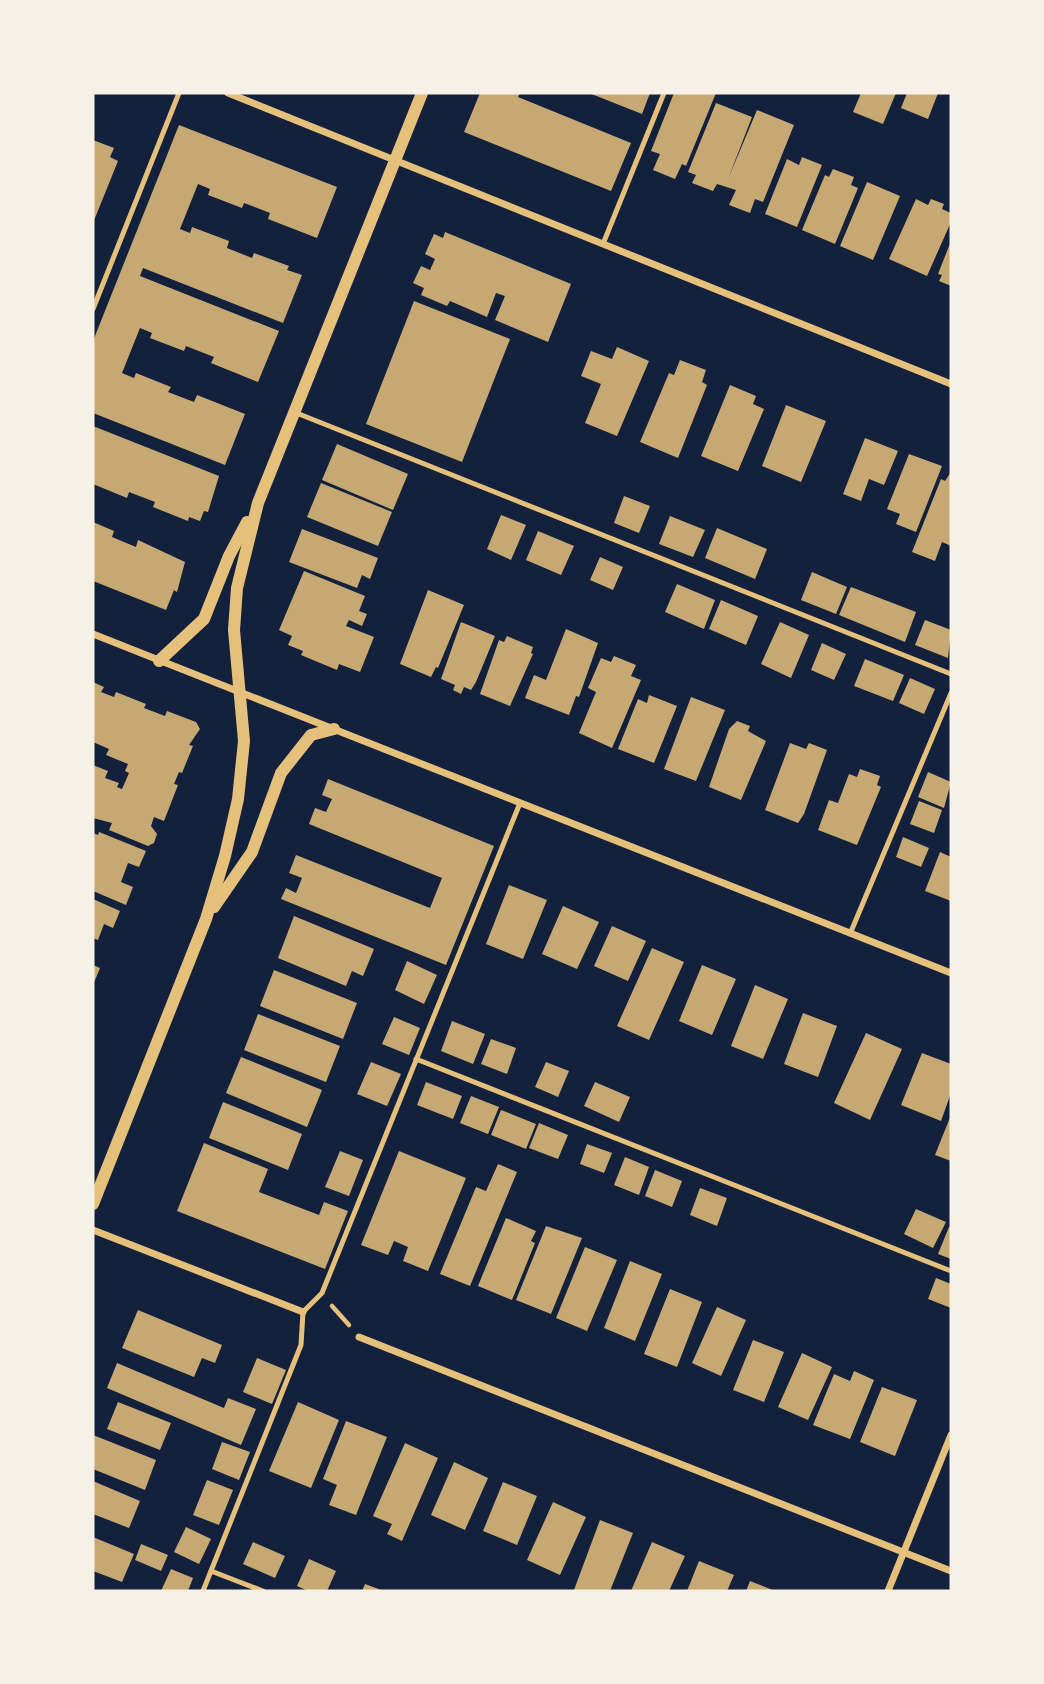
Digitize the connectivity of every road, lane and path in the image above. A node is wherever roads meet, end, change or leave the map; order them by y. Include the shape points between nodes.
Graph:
1 (179, 93) edge
2 (228, 93) edge
3 (422, 93) edge
4 (664, 93) edge
5 (395, 160) junction
6 (603, 244) junction
7 (93, 309) edge
8 (951, 384) edge
9 (294, 412) junction
10 (258, 503) junction
11 (93, 634) edge
12 (159, 660) junction
13 (951, 674) edge
14 (240, 692) junction
15 (951, 693) edge
16 (334, 729) junction
17 (520, 803) junction
18 (206, 919) junction
19 (850, 934) junction
20 (951, 973) edge
21 (416, 1059) junction
22 (93, 1204) edge
23 (93, 1230) edge
24 (951, 1271) edge
25 (322, 1293) junction
26 (303, 1312) junction
27 (359, 1337) joint
28 (951, 1435) edge
29 (903, 1552) junction
30 (211, 1571) junction
31 (951, 1571) edge
32 (203, 1591) edge
33 (263, 1591) edge
34 (888, 1591) edge

1 - 7 lane
2 - 5 street
3 - 5 street
4 - 6 lane
5 - 6 street
5 - 9 street
6 - 8 street
9 - 10 street
9 - 13 lane
10 - 12 street via 229,556 204,619
10 - 14 street via 237,588 234,630
11 - 12 street
12 - 14 street
14 - 16 street
14 - 18 street via 244,741 238,799
15 - 19 lane
16 - 17 street
16 - 18 street via 311,735 281,773 252,852
17 - 19 street
17 - 21 lane
18 - 22 street
19 - 20 street
21 - 24 lane
21 - 25 lane
23 - 26 street
25 - 26 lane
25 - 27 path
26 - 30 lane via 301,1345
27 - 29 street
28 - 29 street
29 - 31 street
29 - 34 street
30 - 32 lane
30 - 33 lane

